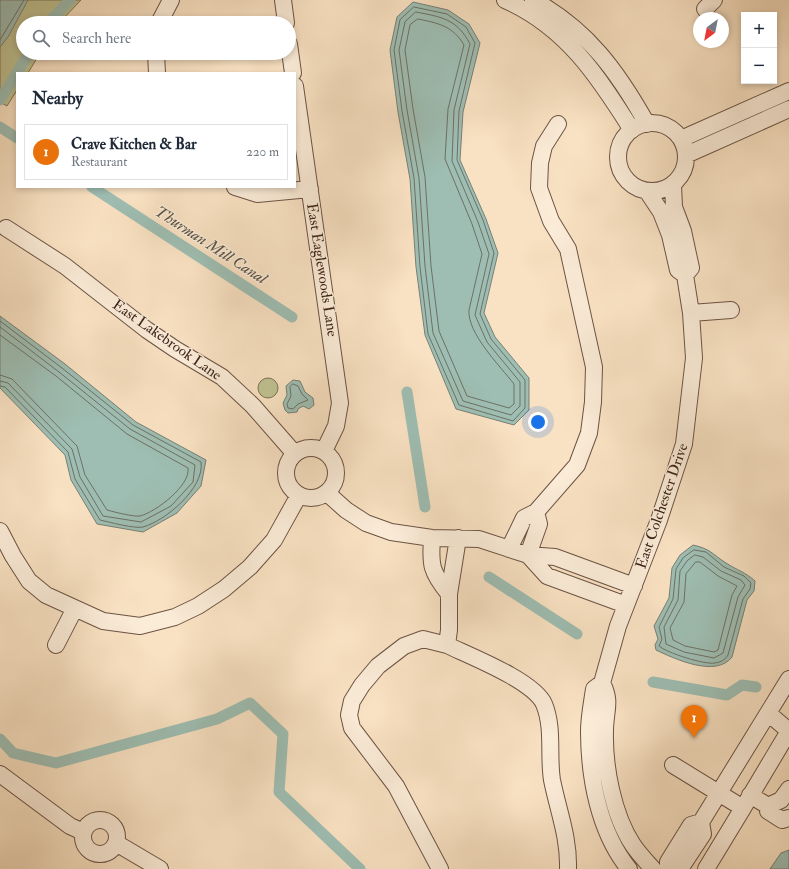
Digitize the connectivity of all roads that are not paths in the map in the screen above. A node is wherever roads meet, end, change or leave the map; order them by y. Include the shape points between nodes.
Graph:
1 (171, 0) edge
2 (283, 0) edge
3 (505, 0) edge
4 (533, 0) edge
5 (163, 16) edge
6 (285, 16) edge
7 (156, 60) edge
8 (291, 60) edge
9 (157, 72) edge
10 (293, 72) edge
11 (789, 91) edge
12 (296, 93) edge
13 (789, 109) edge
14 (558, 124) dead end
15 (648, 124) junction
16 (632, 130) junction
17 (681, 139) junction
18 (686, 155) junction
19 (673, 185) junction
20 (238, 188) edge
21 (310, 189) junction
22 (647, 191) junction
23 (6, 228) dead end
24 (685, 275) junction
25 (730, 310) dead end
26 (691, 313) junction
27 (324, 451) junction
28 (295, 454) junction
29 (327, 493) junction
30 (299, 495) junction
31 (536, 512) junction
32 (0, 531) edge
33 (432, 538) junction
34 (458, 538) junction
35 (509, 549) junction
36 (528, 555) junction
37 (634, 586) junction
38 (449, 594) junction
39 (626, 605) junction
40 (74, 610) junction
41 (56, 645) dead end
42 (446, 645) junction
43 (789, 679) edge
44 (602, 683) junction
45 (768, 713) junction
46 (789, 731) edge
47 (673, 764) dead end
48 (0, 774) edge
49 (789, 789) edge
50 (719, 793) junction
51 (747, 802) junction
52 (768, 806) junction
53 (789, 818) edge
54 (701, 822) junction
55 (83, 832) junction
56 (116, 843) junction
57 (160, 869) edge
58 (440, 869) edge
59 (568, 869) edge
60 (629, 869) edge
61 (653, 869) edge
62 (668, 869) edge
63 (680, 869) edge
64 (706, 869) edge

1 - 5 street
2 - 6 street
3 - 16 street via 542,21 588,64
4 - 15 street via 549,8 600,53 621,79
7 - 9 street
8 - 10 street
11 - 17 street
12 - 21 street, East Eaglewoods Lane
13 - 18 street
14 - 31 street via 544,146 540,163 540,188 551,221 568,249 594,367 593,402 589,433 577,465
15 - 16 street
15 - 17 street via 666,126
16 - 22 street via 620,147 620,168 632,185
17 - 18 street
18 - 19 street via 681,176
19 - 22 street via 662,190
19 - 24 street, East Colchester Drive via 674,207 683,231 691,268
20 - 21 street via 257,194
21 - 27 street, East Eaglewoods Lane via 340,403 336,426
22 - 24 street, East Colchester Drive via 662,212 678,270
23 - 28 street, East Lakebrook Lane via 65,266 147,330 222,377 253,406
24 - 26 street, East Colchester Drive
25 - 26 street
26 - 37 street, East Colchester Drive via 694,358 684,444
27 - 28 street via 309,448
27 - 29 street via 334,463 336,471 332,487
28 - 30 street via 286,467 286,475 288,483
29 - 30 street via 313,498
29 - 33 street via 366,523 391,532
30 - 40 street via 274,540 250,567 198,606 176,617 140,626 103,621
31 - 35 street via 524,518
31 - 36 street via 539,524
32 - 40 street via 12,556 29,581 46,595
33 - 34 street
33 - 38 street via 430,561 437,579
34 - 35 street via 479,539
34 - 38 street
35 - 36 street
36 - 37 street via 555,557
36 - 39 street via 547,576
37 - 39 street, East Colchester Drive
38 - 42 street via 449,630
39 - 44 street, East Colchester Drive
40 - 41 street
42 - 58 street via 423,639 404,646 378,666 352,701 349,715 352,728 396,786
42 - 59 street via 513,677 530,688 544,704 551,741 552,779 568,849
43 - 45 street
44 - 60 street, East Colchester Drive via 594,689 589,730 592,776 603,823 621,859
44 - 61 street via 608,696 604,731 607,771 617,812 633,845
45 - 46 street
45 - 50 street
46 - 51 street
47 - 50 street
48 - 55 street via 70,826
49 - 52 street via 780,800
50 - 51 street
50 - 54 street
51 - 52 street
51 - 64 street
52 - 53 street via 768,811 782,820
54 - 62 street via 691,825 668,862
54 - 63 street via 702,834
55 - 56 street via 87,849 97,854 109,852
55 - 56 street via 89,823 105,820 114,827
56 - 57 street

